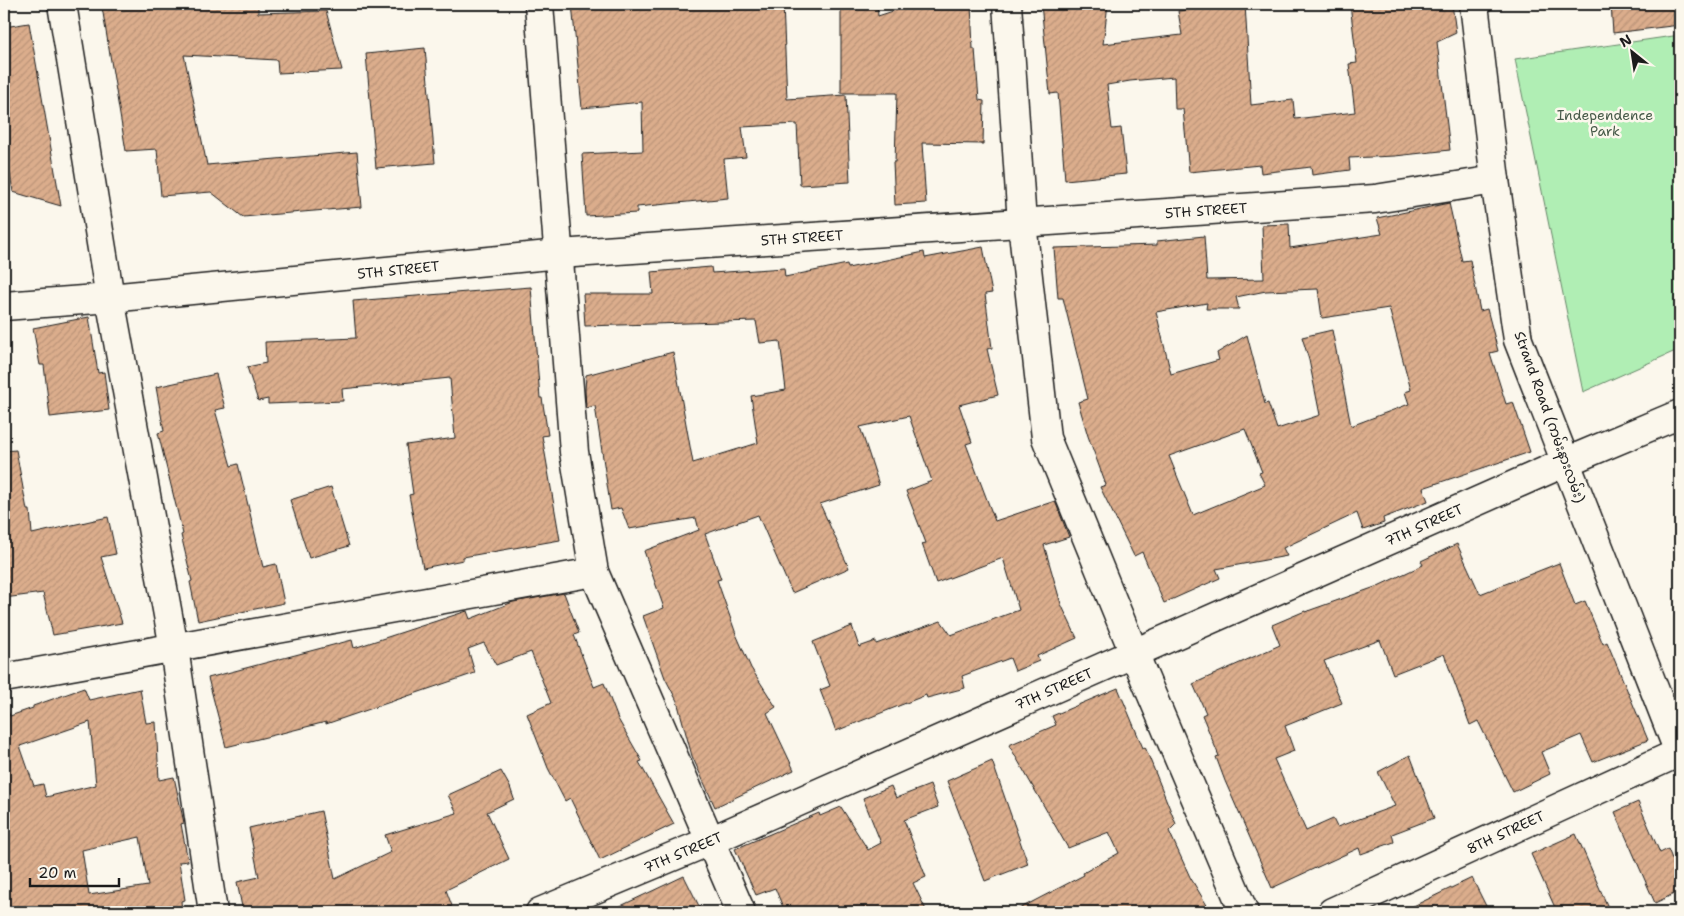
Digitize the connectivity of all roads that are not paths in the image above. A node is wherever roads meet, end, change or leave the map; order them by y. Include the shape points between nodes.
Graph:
1 (62, 4) edge
2 (538, 4) edge
3 (1007, 4) edge
4 (1474, 4) edge
5 (1495, 180) junction
6 (1022, 223) junction
7 (559, 254) junction
8 (110, 298) junction
9 (4, 306) edge
10 (1680, 414) edge
11 (1566, 462) junction
12 (594, 572) junction
13 (174, 648) junction
14 (1134, 653) junction
15 (4, 678) edge
16 (1680, 753) edge
17 (710, 841) junction
18 (214, 912) edge
19 (540, 912) edge
20 (740, 912) edge
21 (1244, 912) edge
22 (1332, 912) edge

1 - 8 street
2 - 7 street
3 - 6 street
4 - 5 street, Strand Road (ကမ်းနားလမ်း)
5 - 6 street, 5TH STREET via 1375,199
5 - 11 street, Strand Road (ကမ်းနားလမ်း) via 1518,340
6 - 7 street, 5TH STREET
6 - 14 street via 1046,438
7 - 8 street, 5TH STREET
7 - 12 street via 574,452
8 - 9 street, 5TH STREET
8 - 13 street
10 - 11 street, 7TH STREET
11 - 14 street, 7TH STREET
11 - 16 street, Strand Road (ကမ်းနားလမ်း)
12 - 13 street
12 - 17 street
13 - 15 street
13 - 18 street
14 - 17 street, 7TH STREET
14 - 21 street
16 - 22 street, 8TH STREET
17 - 19 street, 7TH STREET
17 - 20 street

